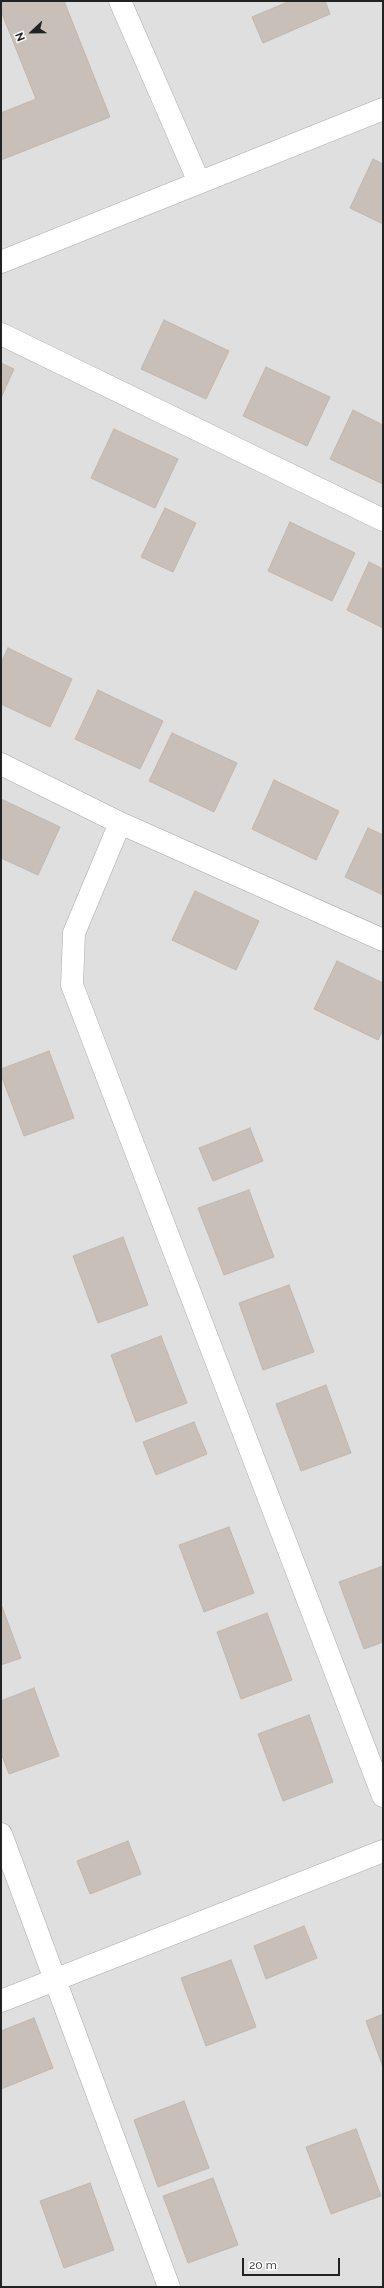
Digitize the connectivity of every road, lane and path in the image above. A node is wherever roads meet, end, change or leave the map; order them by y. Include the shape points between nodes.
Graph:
1 (120, 1) edge
2 (383, 109) edge
3 (199, 182) junction
4 (1, 262) edge
5 (1, 334) edge
6 (383, 520) edge
7 (1, 764) edge
8 (120, 823) junction
9 (383, 940) edge
10 (383, 1796) edge
11 (1, 1834) edge
12 (383, 1851) edge
13 (57, 1980) junction
14 (1, 2001) edge
15 (169, 2287) edge

1 - 3 street
2 - 3 street
3 - 4 street
5 - 6 street
7 - 8 street
8 - 9 street
8 - 10 street via 74,933 72,985
11 - 13 street
12 - 13 street
13 - 14 street
13 - 15 street

